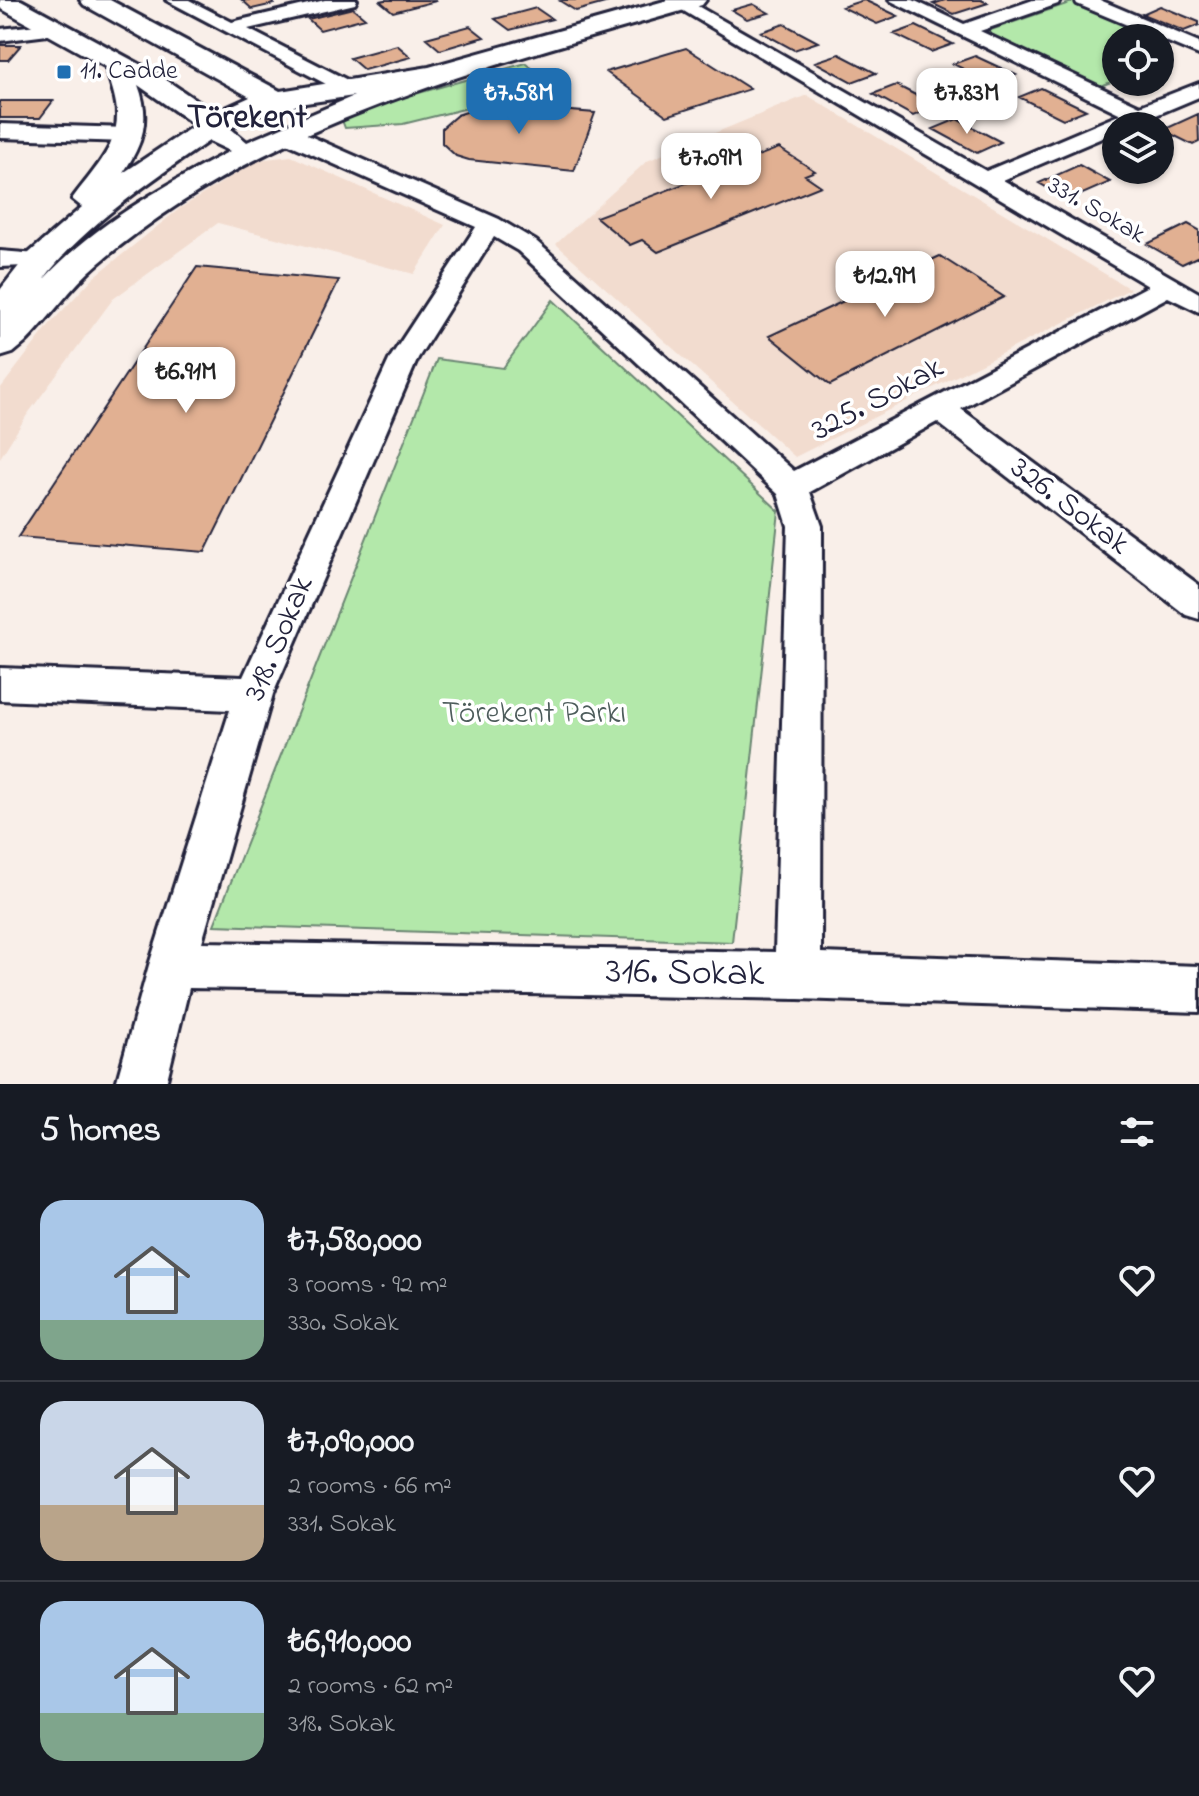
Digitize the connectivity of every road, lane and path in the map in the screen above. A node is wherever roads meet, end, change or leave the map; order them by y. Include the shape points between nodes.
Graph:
1 (3, 0) edge
2 (92, 0) edge
3 (175, 0) edge
4 (348, 0) edge
5 (898, 0) edge
6 (1051, 0) edge
7 (1084, 0) edge
8 (683, 1) edge
9 (230, 28) junction
10 (57, 29) junction
11 (963, 31) junction
12 (0, 35) edge
13 (1199, 49) edge
14 (118, 64) junction
15 (432, 75) junction
16 (1199, 89) edge
17 (352, 90) junction
18 (277, 100) junction
19 (1135, 112) edge
20 (1144, 112) edge
21 (214, 125) junction
22 (300, 128) junction
23 (1102, 130) edge
24 (0, 131) edge
25 (128, 135) junction
26 (257, 147) junction
27 (986, 179) junction
28 (490, 224) junction
29 (0, 259) edge
30 (41, 260) junction
31 (1189, 296) edge
32 (0, 314) edge
33 (0, 345) edge
34 (939, 408) junction
35 (791, 487) junction
36 (1199, 605) edge
37 (0, 684) edge
38 (254, 694) junction
39 (172, 965) junction
40 (798, 976) junction
41 (1199, 989) edge
42 (141, 1084) edge

1 - 10 main road
2 - 18 main road
3 - 9 street
4 - 9 street
5 - 11 street
6 - 11 street
7 - 13 street
8 - 15 main road
8 - 27 street, 331. Sokak
9 - 17 street
10 - 12 street
10 - 14 main road
11 - 19 street
14 - 21 main road
14 - 25 main road via 131,107
15 - 17 main road
15 - 22 main road
16 - 20 street
17 - 18 main road
18 - 21 main road via 239,110
18 - 22 main road via 308,111
21 - 26 main road via 229,142
21 - 30 main road via 142,173
22 - 26 main road
22 - 28 street
23 - 27 street
24 - 25 street
25 - 30 main road via 112,167
26 - 33 main road via 87,255
27 - 31 street, 331. Sokak
28 - 35 street via 539,256
28 - 38 street, 318. Sokak via 404,358
29 - 30 street
30 - 32 main road
31 - 34 street, 325. Sokak
34 - 35 street, 325. Sokak
34 - 36 street, 326. Sokak
35 - 40 street via 805,526
37 - 38 street
38 - 39 street, 318. Sokak
39 - 40 street, 316. Sokak
39 - 42 street, 318. Sokak
40 - 41 street, 316. Sokak

